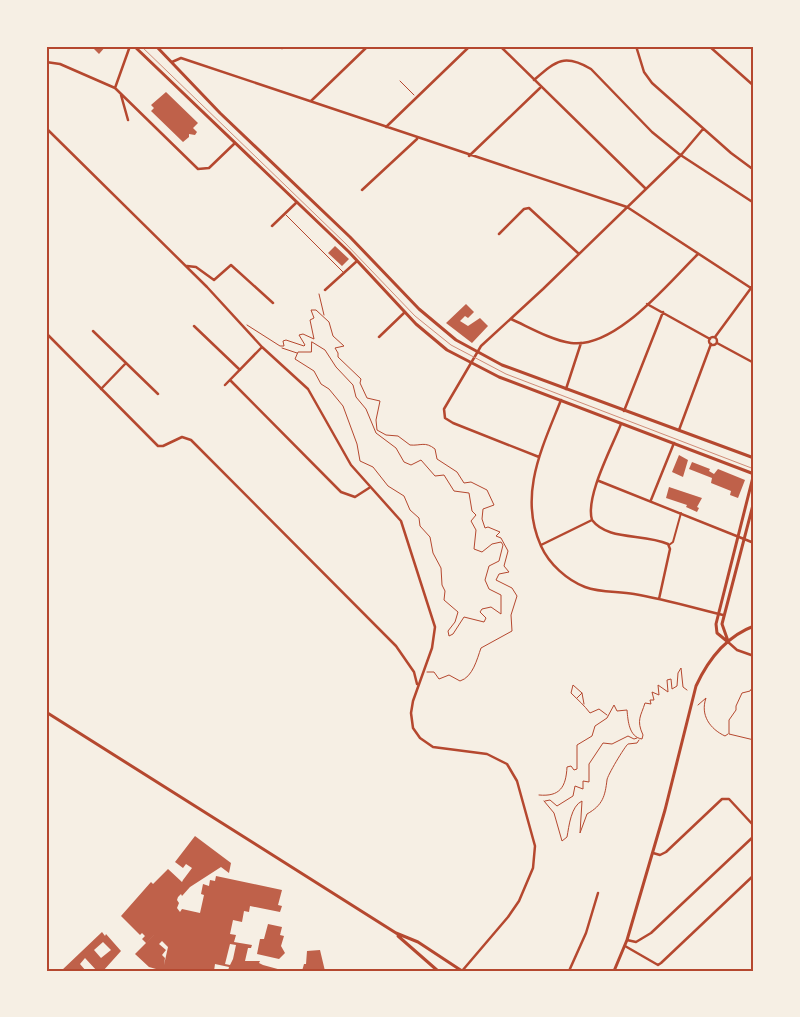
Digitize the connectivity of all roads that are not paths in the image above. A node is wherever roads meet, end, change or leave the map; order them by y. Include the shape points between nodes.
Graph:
1 (130, 46) edge
2 (134, 46) edge
3 (156, 46) edge
4 (368, 46) edge
5 (470, 46) edge
6 (500, 46) edge
7 (636, 46) edge
8 (708, 46) edge
9 (46, 62) edge
10 (172, 62) junction
11 (534, 80) junction
12 (754, 86) edge
13 (115, 88) junction
14 (540, 88) junction
15 (121, 93) junction
16 (311, 101) junction
17 (128, 120) dead end
18 (386, 127) junction
19 (46, 128) edge
20 (703, 129) junction
21 (416, 138) junction
22 (235, 143) junction
23 (681, 155) junction
24 (469, 156) junction
25 (754, 170) edge
26 (645, 188) junction
27 (362, 190) dead end
28 (297, 202) junction
29 (754, 202) edge
30 (627, 207) junction
31 (285, 214) junction
32 (272, 226) dead end
33 (499, 234) dead end
34 (579, 254) junction
35 (698, 254) junction
36 (357, 261) junction
37 (186, 266) junction
38 (344, 273) junction
39 (754, 284) edge
40 (752, 289) edge
41 (325, 290) dead end
42 (272, 303) dead end
43 (647, 304) junction
44 (405, 312) junction
45 (663, 312) junction
46 (511, 319) junction
47 (194, 326) dead end
48 (93, 331) dead end
49 (46, 333) edge
50 (379, 337) dead end
51 (716, 337) junction
52 (710, 338) junction
53 (581, 343) junction
54 (717, 343) junction
55 (711, 344) junction
56 (262, 347) junction
57 (476, 352) junction
58 (126, 363) junction
59 (469, 363) junction
60 (754, 363) edge
61 (240, 370) junction
62 (230, 380) junction
63 (225, 385) dead end
64 (101, 389) junction
65 (565, 389) junction
66 (158, 394) dead end
67 (561, 400) junction
68 (624, 411) junction
69 (621, 422) junction
70 (678, 432) junction
71 (674, 443) junction
72 (539, 457) junction
73 (754, 458) edge
74 (754, 474) edge
75 (598, 481) junction
76 (369, 488) junction
77 (651, 500) junction
78 (754, 501) edge
79 (681, 514) junction
80 (592, 520) junction
81 (737, 537) junction
82 (745, 540) junction
83 (754, 543) edge
84 (541, 545) junction
85 (669, 545) junction
86 (659, 600) junction
87 (718, 614) junction
88 (723, 616) junction
89 (754, 626) edge
90 (728, 642) junction
91 (754, 656) edge
92 (418, 685) junction
93 (46, 712) edge
94 (754, 826) edge
95 (754, 836) edge
96 (653, 853) junction
97 (754, 875) edge
98 (598, 893) dead end
99 (396, 933) junction
100 (627, 940) junction
101 (625, 946) junction
102 (438, 971) edge
103 (462, 971) edge
104 (569, 971) edge
105 (614, 971) edge

1 - 13 street
2 - 22 main road
3 - 10 main road
4 - 16 street
5 - 18 street
6 - 11 street
7 - 20 street via 644,72 652,84
8 - 12 street
9 - 13 street via 60,64
10 - 16 street via 180,58
10 - 57 main road via 422,312
11 - 14 street
11 - 23 street via 562,60 574,61 591,69 652,132
13 - 15 street
14 - 24 street
14 - 26 street
15 - 17 street
15 - 22 street via 194,166 202,170 209,168
16 - 18 street
18 - 21 street
19 - 37 street
20 - 23 street
20 - 25 street
21 - 24 street
21 - 27 street
22 - 28 main road
23 - 26 street
23 - 29 street
24 - 30 street
26 - 30 street
28 - 31 street
28 - 36 main road
30 - 34 street
30 - 35 street
31 - 32 street
31 - 38 lane
33 - 34 street via 524,209 529,208
34 - 46 street
35 - 40 street
35 - 43 street
36 - 38 street
36 - 44 main road
37 - 42 street via 196,266 214,280 231,265
37 - 56 street
38 - 41 street
39 - 40 street
40 - 51 street
43 - 45 street
43 - 53 street via 620,329
44 - 50 street
44 - 59 main road via 428,335
45 - 52 street
45 - 68 street
46 - 53 street via 567,342
46 - 57 street
47 - 61 street
48 - 58 street
49 - 64 street
51 - 52 street
51 - 54 street
52 - 55 street
53 - 65 street
54 - 55 street
54 - 60 street
55 - 70 street
56 - 61 street
56 - 76 street via 314,397 341,449
57 - 59 street
57 - 65 main road
58 - 64 street
58 - 66 street
59 - 67 main road
59 - 72 street via 444,409 445,418
61 - 62 street
62 - 63 street
62 - 76 street via 341,492 355,497
64 - 92 street via 160,446 182,437 188,438 396,646 414,672
65 - 68 main road
67 - 69 main road
67 - 72 street
68 - 70 main road
69 - 71 main road
69 - 75 street
70 - 73 main road
71 - 74 main road
71 - 77 street
72 - 84 street via 532,484 531,510
74 - 81 main road
75 - 77 street
75 - 80 street via 590,505
76 - 92 street via 392,508 401,521 433,618 432,648
77 - 79 street
78 - 82 main road
79 - 81 street
79 - 85 street via 673,542
80 - 84 street
80 - 85 street via 610,533 645,537
81 - 82 street
81 - 87 main road
82 - 83 street
82 - 88 main road
84 - 86 street via 548,558 580,584
85 - 86 street
86 - 87 street
87 - 88 street
87 - 90 main road via 717,633
88 - 90 main road via 722,628
89 - 90 main road
90 - 91 street via 737,650
90 - 96 main road via 710,662 696,686
92 - 103 street via 411,713 416,734 426,744 440,750 487,754 507,764 518,780 535,846 533,868 519,901
93 - 99 main road
94 - 96 street via 726,798 718,801 666,852 660,855
95 - 100 street via 651,933 636,942
96 - 100 main road
97 - 101 street via 658,965
98 - 104 street via 583,941
99 - 102 main road
99 - 103 main road via 418,942
100 - 101 main road
101 - 105 main road

